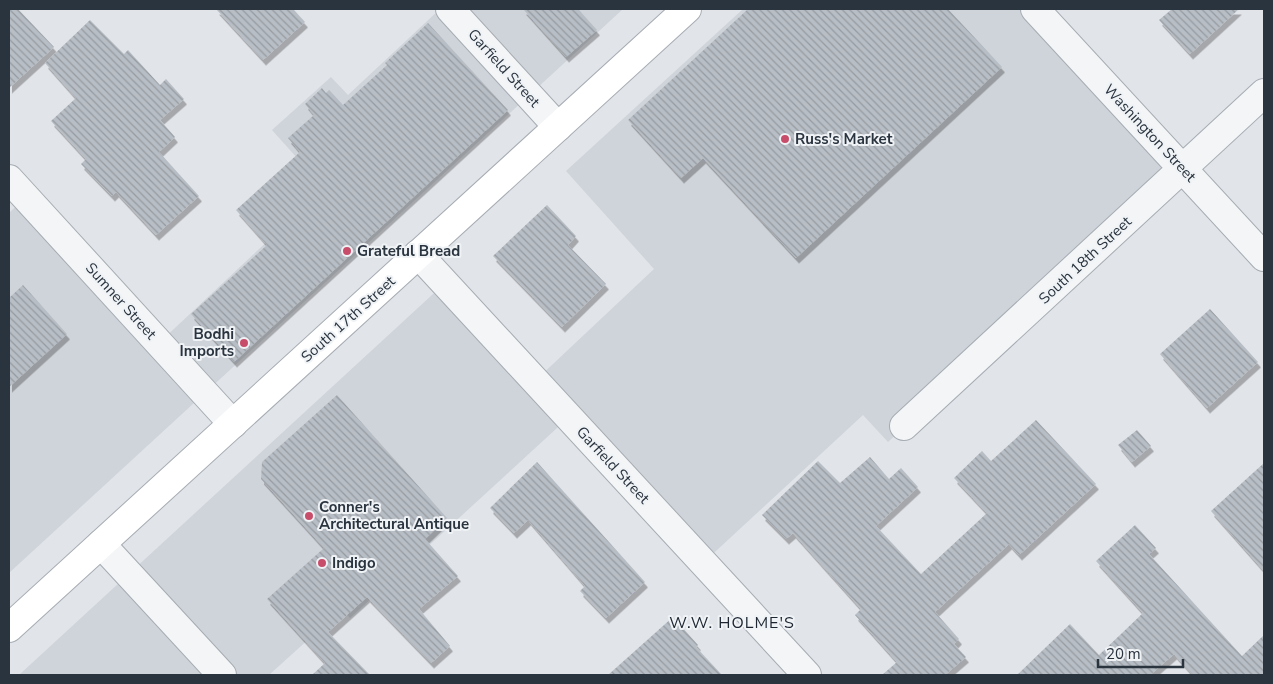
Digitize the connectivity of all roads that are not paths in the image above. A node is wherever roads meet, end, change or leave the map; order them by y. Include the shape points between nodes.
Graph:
1 (450, 9) edge
2 (687, 9) edge
3 (1035, 9) edge
4 (1264, 93) edge
5 (558, 127) junction
6 (1183, 170) junction
7 (9, 179) edge
8 (418, 254) junction
9 (1264, 257) edge
10 (233, 424) junction
11 (904, 426) dead end
12 (101, 544) junction
13 (9, 628) edge
14 (222, 675) edge
15 (807, 675) edge

1 - 5 street, Garfield Street
2 - 5 main road, South 17th Street
3 - 6 street, Washington Street
4 - 6 street, South 18th Street
5 - 8 main road, South 17th Street
6 - 9 street, Washington Street
6 - 11 street, South 18th Street
7 - 10 street, Sumner Street
8 - 10 main road, South 17th Street
8 - 15 street, Garfield Street
10 - 12 main road, South 17th Street
12 - 13 main road, South 17th Street
12 - 14 street

